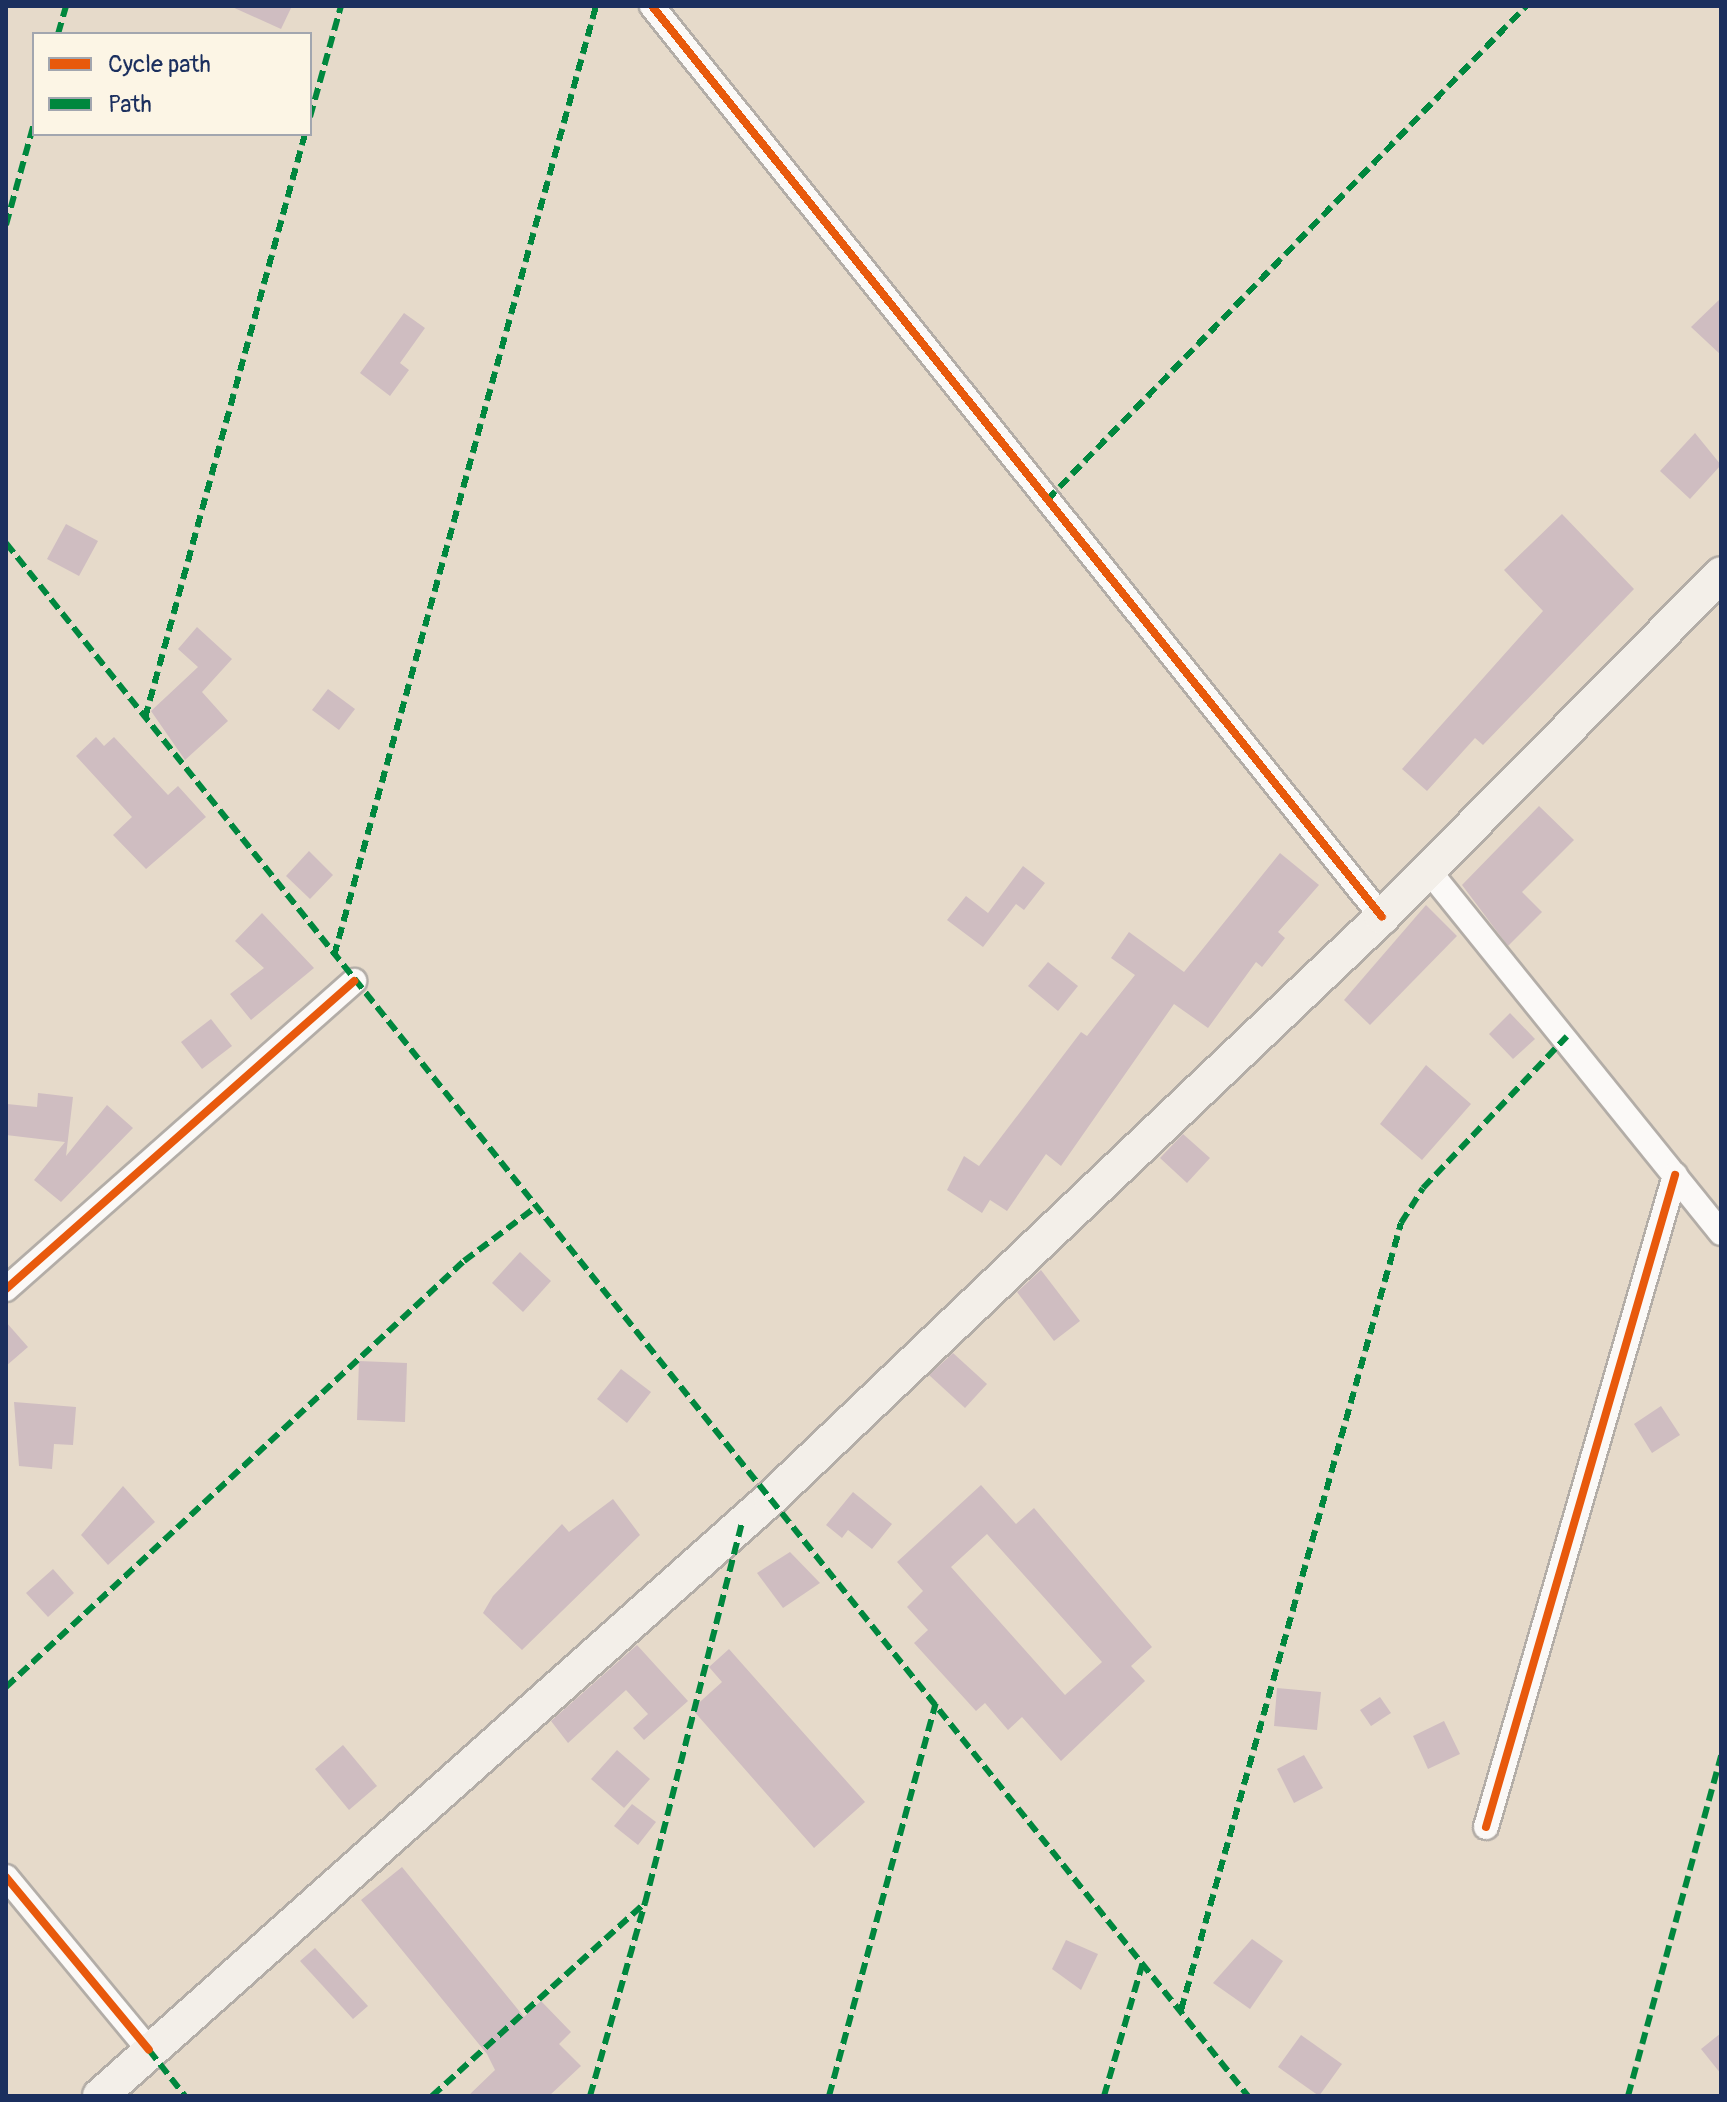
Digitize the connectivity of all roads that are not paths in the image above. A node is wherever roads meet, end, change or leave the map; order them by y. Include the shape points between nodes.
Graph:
1 (652, 6) edge
2 (1721, 574) edge
3 (1429, 871) junction
4 (1382, 917) junction
5 (354, 981) dead end
6 (1675, 1175) junction
7 (1721, 1233) edge
8 (6, 1289) edge
9 (1486, 1827) dead end
10 (6, 1877) edge
11 (149, 2050) junction
12 (100, 2096) edge

1 - 4 street
2 - 3 main road
3 - 4 main road
3 - 6 street
4 - 11 main road via 771,1498
5 - 8 street
6 - 7 street
6 - 9 street
10 - 11 street
11 - 12 main road

